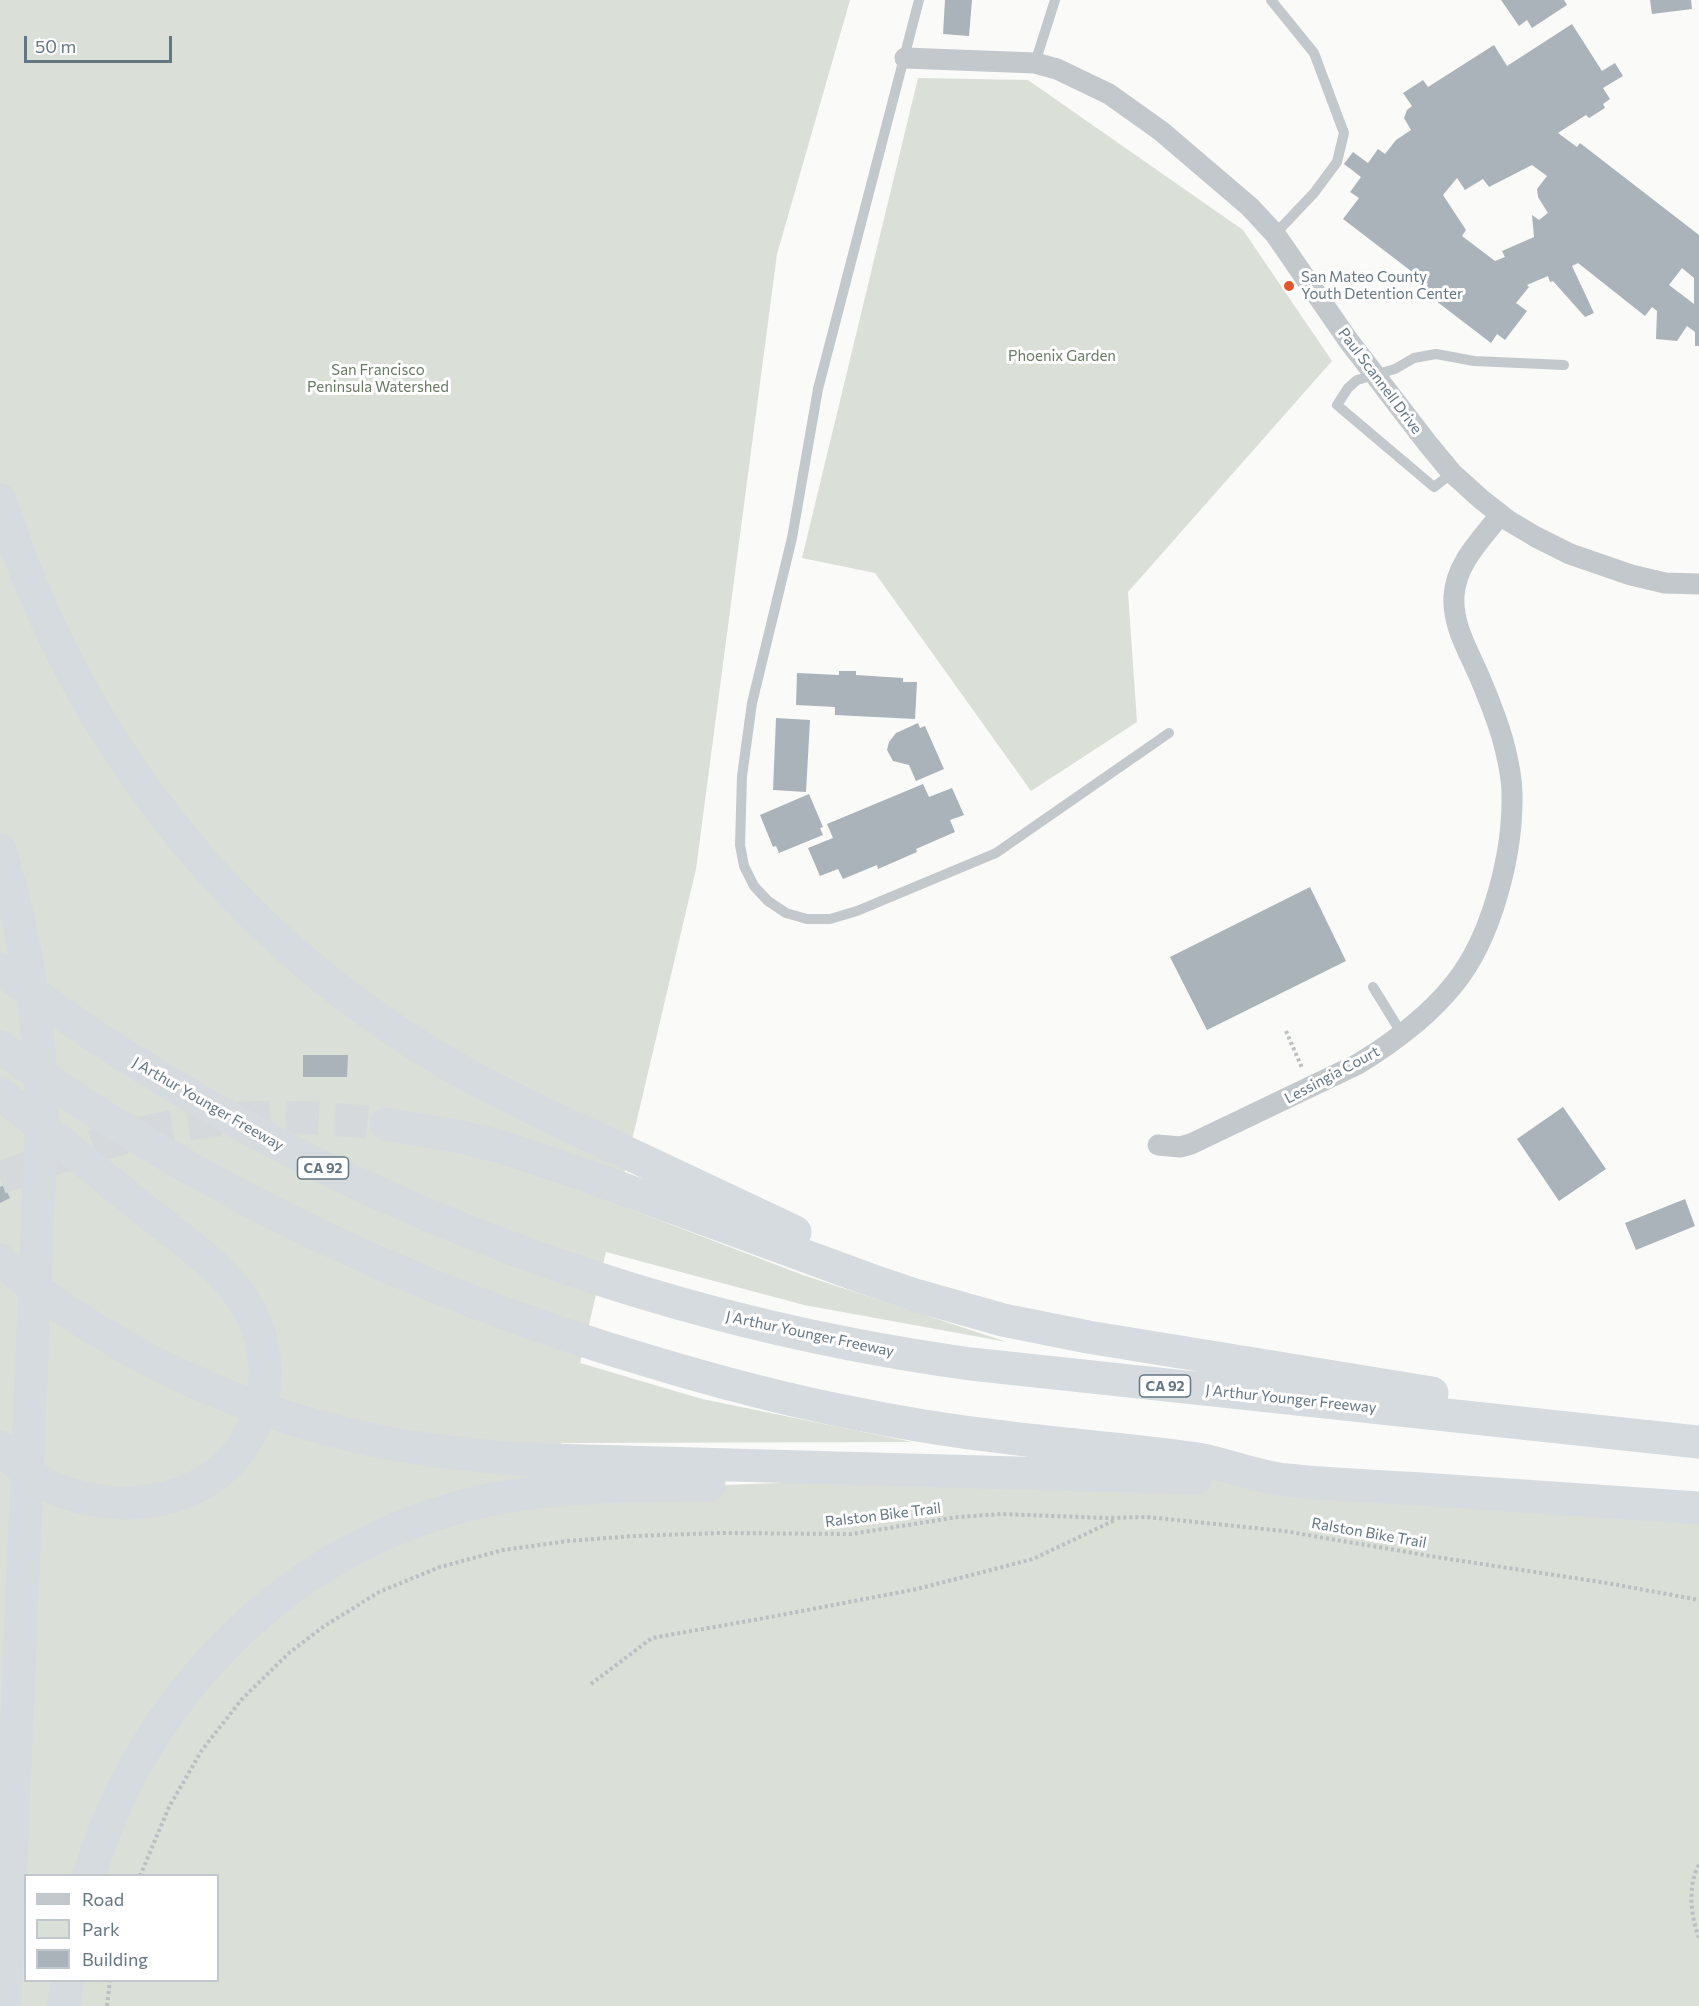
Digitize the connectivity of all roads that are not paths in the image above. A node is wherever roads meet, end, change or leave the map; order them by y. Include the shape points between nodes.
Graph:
1 (919, 0) edge
2 (1055, 0) edge
3 (1271, 0) edge
4 (905, 58) junction
5 (1035, 63) junction
6 (1275, 234) junction
7 (1564, 365) dead end
8 (1375, 374) junction
9 (1452, 473) junction
10 (0, 500) edge
11 (1500, 515) junction
12 (1699, 584) edge
13 (1169, 733) dead end
14 (0, 850) edge
15 (0, 969) edge
16 (1373, 987) dead end
17 (1402, 1034) junction
18 (0, 1047) edge
19 (0, 1093) edge
20 (386, 1124) tunnel mouth
21 (1158, 1145) dead end
22 (0, 1260) edge
23 (960, 1308) junction
24 (1658, 1438) junction
25 (1699, 1442) edge
26 (0, 1447) edge
27 (967, 1473) junction
28 (1281, 1480) junction
29 (1699, 1508) edge
30 (89, 1874) edge
31 (68, 1982) edge
32 (5, 2006) edge
33 (64, 2006) edge

1 - 4 lane
2 - 5 lane
3 - 6 lane via 1314,53 1344,133 1337,162
4 - 5 street, Paul Scannell Drive
4 - 13 lane via 818,389 792,538 752,703 742,776 740,845 744,866 754,886 786,913 807,919 830,919 857,911 996,853
5 - 6 street, Paul Scannell Drive via 1109,94 1136,112 1250,207
6 - 8 street, Paul Scannell Drive
7 - 8 lane via 1474,361 1436,354 1414,358
8 - 9 street, Paul Scannell Drive
8 - 9 lane via 1348,387 1337,405 1434,487
9 - 11 street, Paul Scannell Drive
10 - 23 highway via 54,638 114,746 206,867 313,971 386,1025 493,1088
11 - 12 street, Paul Scannell Drive via 1570,554 1621,572 1665,583
11 - 17 street, Lessingia Court via 1465,560 1456,578 1454,598 1455,616 1492,708 1509,765 1512,795 1506,858 1492,913 1469,963 1440,1001
14 - 32 highway via 28,964 42,1086
15 - 24 highway, J Arthur Younger Freeway / CA 92 via 167,1082 318,1165 474,1235 667,1301 792,1332 950,1361
16 - 17 lane
17 - 21 street, Lessingia Court via 1358,1064 1191,1144
18 - 28 highway via 130,1133 281,1217 409,1277 563,1335 719,1382 834,1409 966,1432 1196,1458
19 - 26 highway via 229,1282 256,1325 265,1376 258,1416 237,1454 207,1480 174,1497 123,1504 70,1494 30,1474
20 - 23 highway via 502,1147 868,1279
22 - 27 highway via 59,1306 146,1358 234,1398 309,1424 372,1440 477,1456 546,1460
23 - 24 highway via 1088,1337 1617,1420
24 - 25 highway, J Arthur Younger Freeway / CA 92
27 - 28 highway
27 - 30 highway via 528,1493 438,1514 376,1539 287,1592 199,1672 162,1719 130,1773 105,1827
28 - 29 highway
31 - 33 highway

